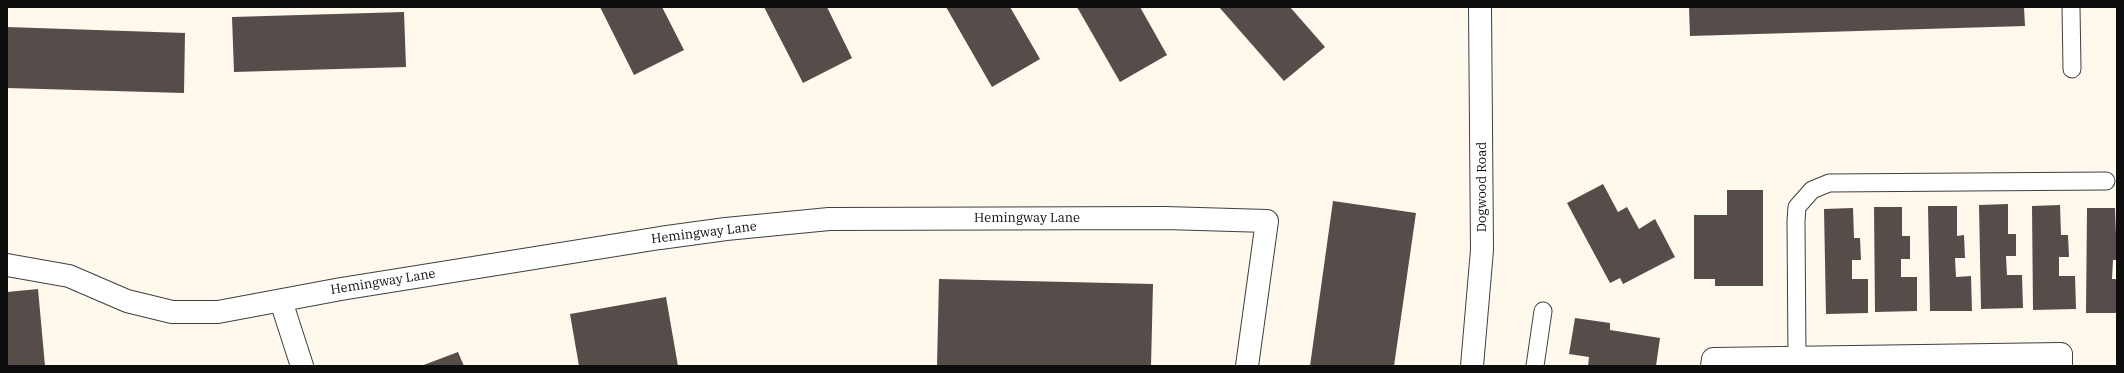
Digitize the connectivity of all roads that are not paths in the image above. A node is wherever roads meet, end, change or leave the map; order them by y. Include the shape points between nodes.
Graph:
1 (1480, 7) edge
2 (2071, 7) edge
3 (2072, 69) dead end
4 (2106, 181) dead end
5 (7, 265) edge
6 (281, 301) junction
7 (1542, 311) dead end
8 (1797, 358) junction
9 (302, 366) edge
10 (1247, 366) edge
11 (1472, 366) edge
12 (1535, 366) edge
13 (1712, 366) edge
14 (2061, 366) edge

1 - 11 street, Dogwood Road via 1482,250
2 - 3 lane
4 - 8 lane via 1830,183 1812,190 1797,207
5 - 6 street, Hemingway Lane via 69,276 127,301 172,312 218,312
6 - 9 street
6 - 10 street, Hemingway Lane via 660,238 829,219 1165,218 1267,221
7 - 12 lane
8 - 13 street via 1712,359
8 - 14 street via 2061,354

